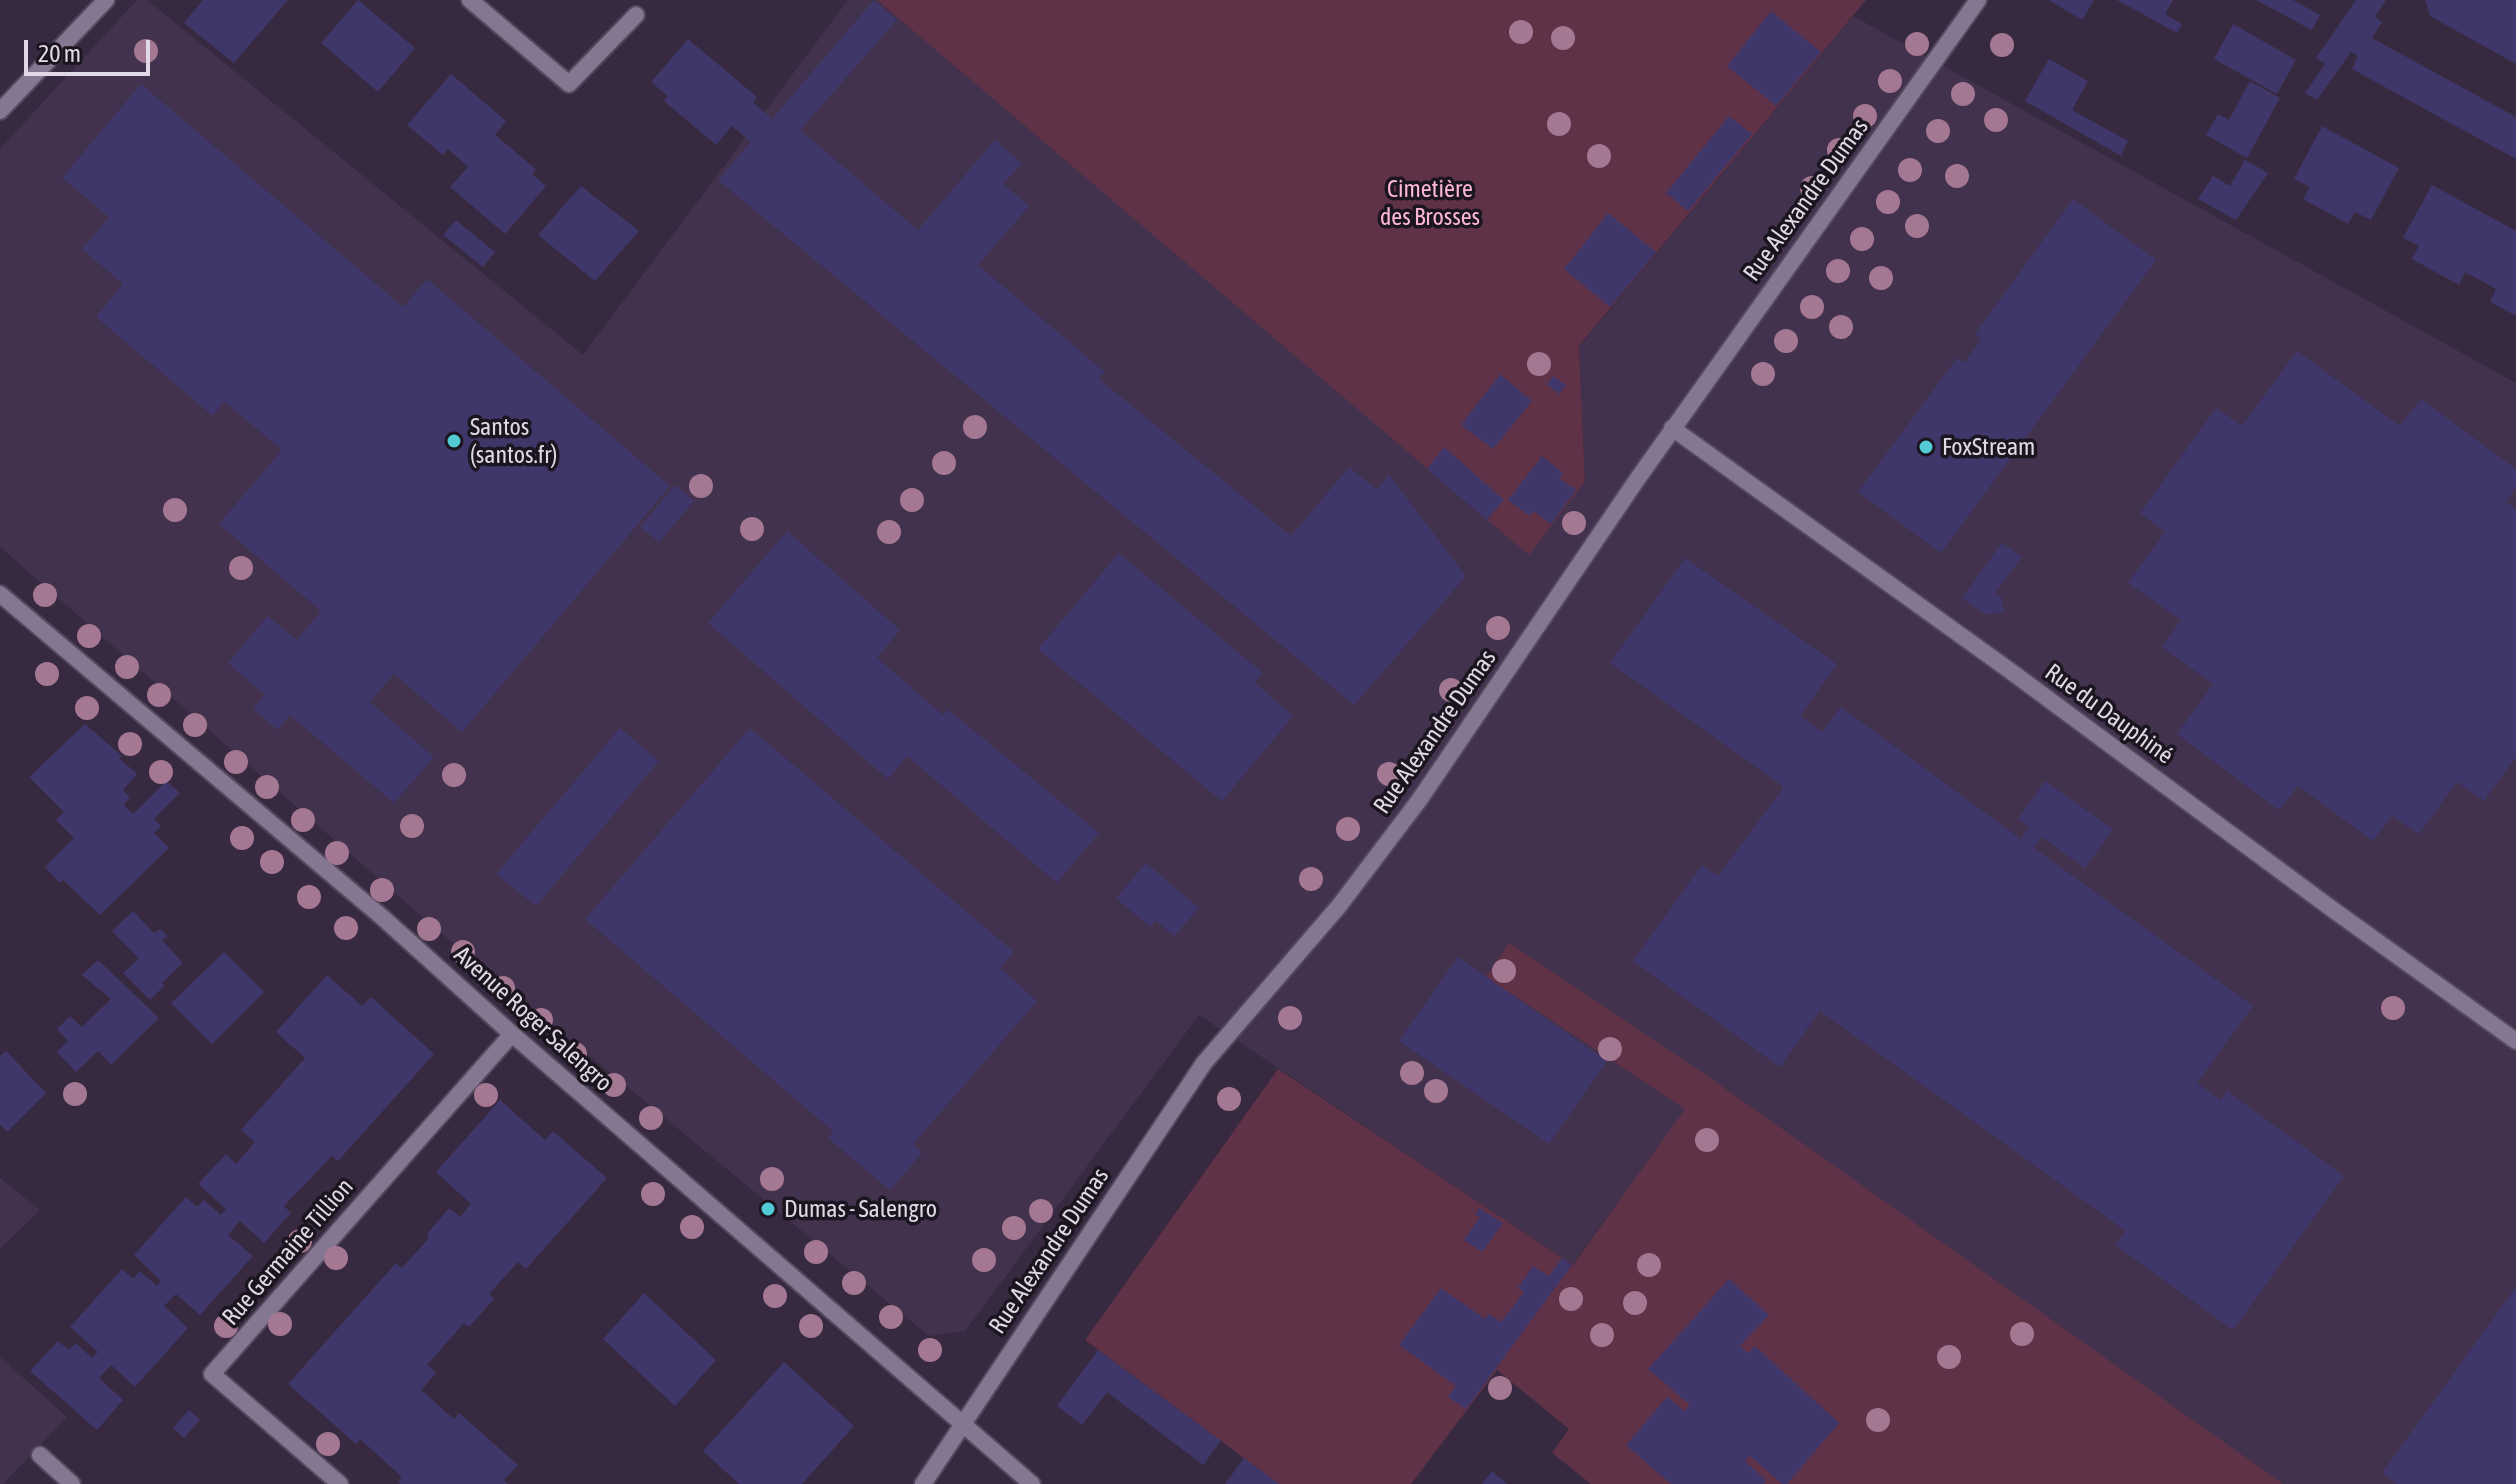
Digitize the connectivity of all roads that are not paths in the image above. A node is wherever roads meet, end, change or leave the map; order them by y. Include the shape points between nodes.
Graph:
1 (106, 0) edge
2 (470, 0) edge
3 (1978, 0) edge
4 (636, 15) dead end
5 (0, 111) edge
6 (1672, 428) junction
7 (0, 594) edge
8 (512, 1034) junction
9 (2516, 1041) edge
10 (962, 1423) junction
11 (40, 1455) dead end
12 (72, 1484) edge
13 (340, 1484) edge
14 (923, 1484) edge
15 (1032, 1484) edge

1 - 5 street
2 - 4 street via 569,84
3 - 6 street, Rue Alexandre Dumas
6 - 9 street, Rue du Dauphiné
6 - 10 street, Rue Alexandre Dumas via 1420,799 1339,906 1204,1063
7 - 8 street, Avenue Roger Salengro via 382,917
8 - 10 street, Avenue Roger Salengro
8 - 13 street, Rue Germaine Tillion via 212,1374
10 - 14 street, Rue Alexandre Dumas
10 - 15 street, Avenue Roger Salengro
11 - 12 street

